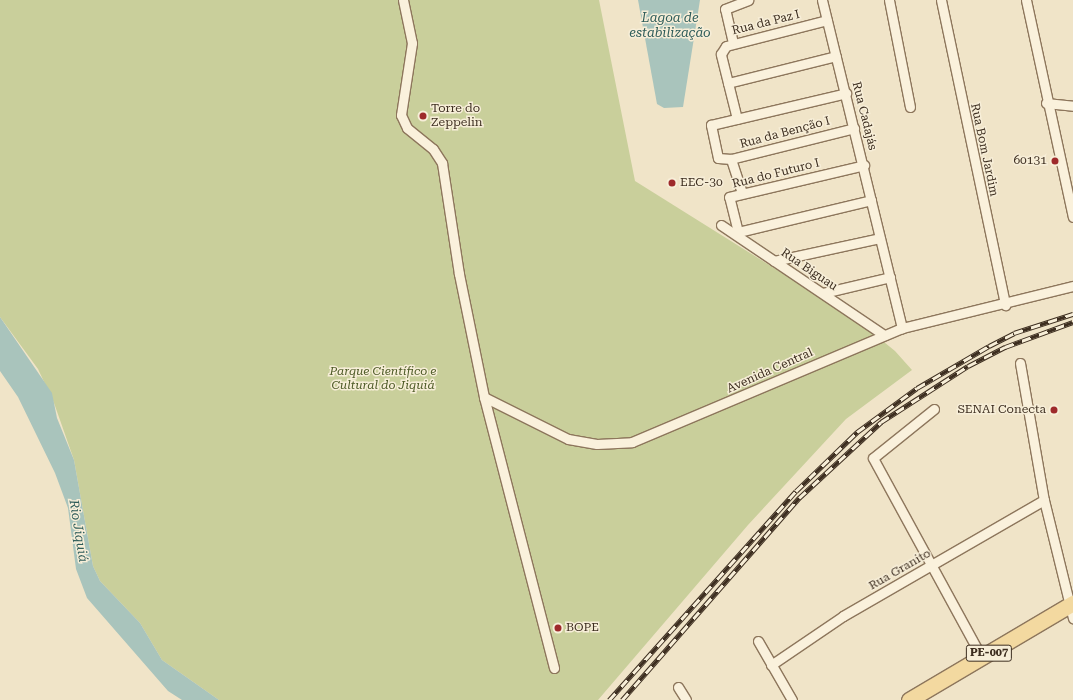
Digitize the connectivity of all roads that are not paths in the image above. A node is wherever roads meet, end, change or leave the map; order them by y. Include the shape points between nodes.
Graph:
1 (403, 0) edge
2 (748, 0) edge
3 (822, 0) edge
4 (888, 0) edge
5 (941, 0) edge
6 (1026, 0) edge
7 (729, 4) edge
8 (827, 20) junction
9 (733, 43) junction
10 (836, 56) junction
11 (728, 83) junction
12 (846, 93) junction
13 (1046, 102) junction
14 (1073, 106) edge
15 (910, 107) dead end
16 (736, 119) junction
17 (854, 128) junction
18 (731, 160) junction
19 (864, 165) junction
20 (742, 193) junction
21 (871, 200) junction
22 (1073, 217) edge
23 (721, 225) dead end
24 (736, 233) junction
25 (880, 238) junction
26 (774, 261) junction
27 (890, 277) junction
28 (1073, 286) edge
29 (823, 293) junction
30 (1005, 304) junction
31 (902, 328) junction
32 (884, 335) junction
33 (1020, 363) dead end
34 (484, 397) junction
35 (934, 409) dead end
36 (1044, 500) junction
37 (931, 566) junction
38 (1071, 609) edge
39 (758, 641) dead end
40 (982, 658) junction
41 (771, 665) junction
42 (554, 668) dead end
43 (678, 687) dead end
44 (686, 700) edge
45 (792, 700) edge
46 (909, 700) edge

1 - 34 street via 412,44 401,115 407,128 433,149 442,162 459,274
2 - 7 street
3 - 8 street, Rua Cadajás
4 - 15 street
5 - 30 street, Rua Bom Jardim
6 - 13 street
7 - 9 street
8 - 9 street, Rua da Paz I
8 - 10 street, Rua Cadajás
9 - 11 street, Rua da Paz I via 721,52
10 - 11 street
10 - 12 street, Rua Cadajás
11 - 16 street
12 - 16 street
12 - 17 street, Rua Cadajás
13 - 14 street
13 - 22 street
16 - 18 street via 709,128 718,158
17 - 18 street, Rua da Benção I
17 - 19 street, Rua Cadajás
18 - 20 street, Rua da Benção I
19 - 20 street, Rua do Futuro I
19 - 21 street, Rua Cadajás
20 - 24 street, Rua do Futuro I via 729,197 728,202
21 - 24 street
21 - 25 street, Rua Cadajás
23 - 24 street, Rua Biguau
24 - 26 street, Rua Biguau
25 - 26 street
25 - 27 street, Rua Cadajás
26 - 29 street, Rua Biguau
27 - 29 street
27 - 31 street, Rua Cadajás
28 - 30 street, Avenida Central
29 - 32 street, Rua Biguau
30 - 31 street, Avenida Central
31 - 32 street, Avenida Central
32 - 34 street, Avenida Central via 632,442 597,444 568,439
33 - 36 street
34 - 42 street
35 - 37 street via 873,458
36 - 37 street, Rua Granito
36 - 38 street
37 - 40 street
37 - 41 street, Rua Granito via 843,616
38 - 40 main road, PE-007
39 - 41 street
40 - 46 main road, PE-007
41 - 45 street
43 - 44 street

